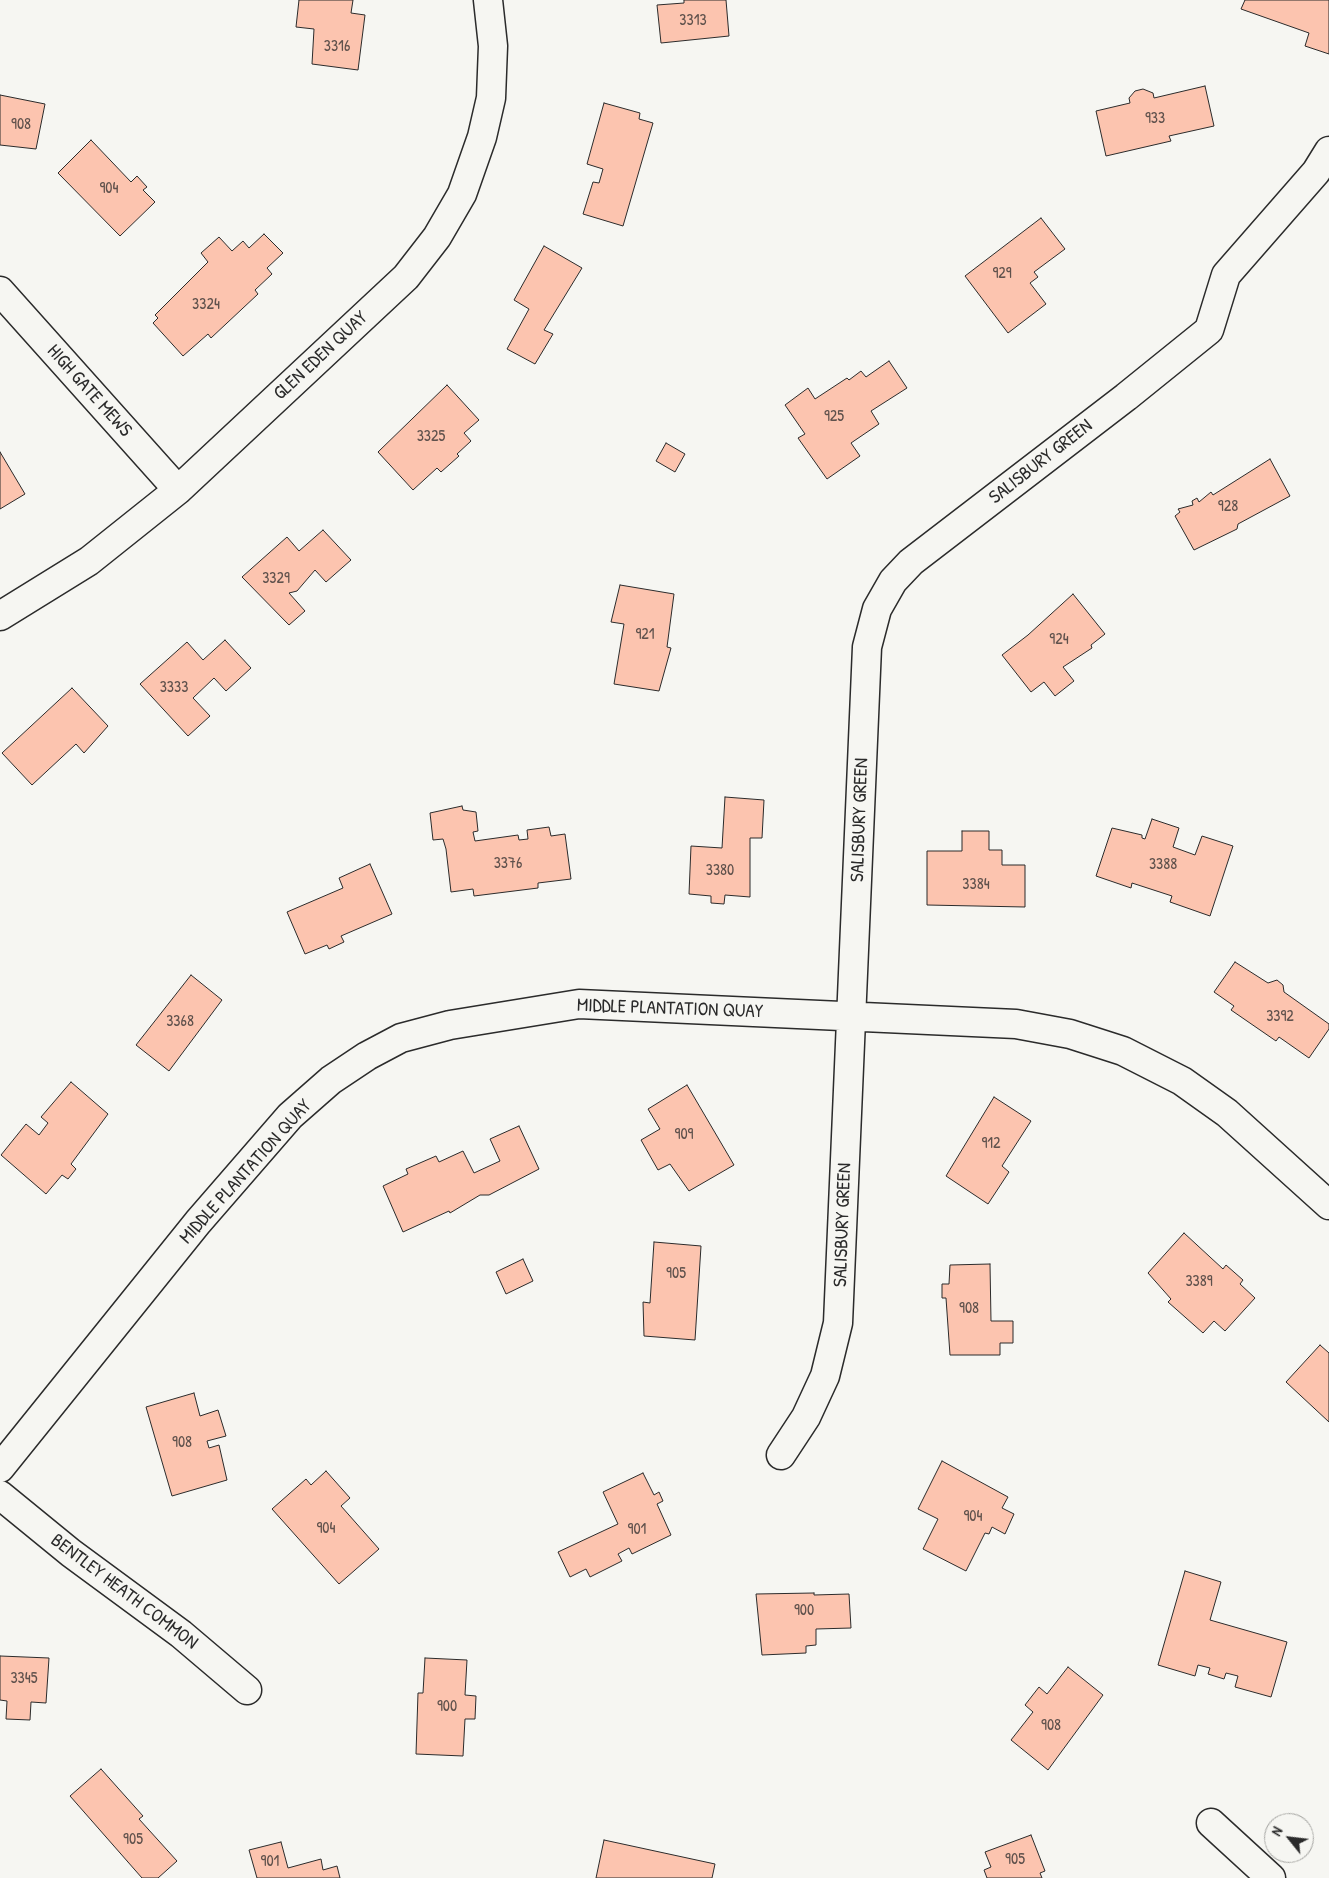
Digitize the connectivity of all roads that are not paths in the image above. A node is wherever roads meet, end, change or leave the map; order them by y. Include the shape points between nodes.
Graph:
1 (488, 0) edge
2 (1329, 151) edge
3 (0, 292) edge
4 (178, 490) junction
5 (0, 616) edge
6 (852, 1015) junction
7 (1328, 1203) edge
8 (781, 1455) dead end
9 (0, 1468) edge
10 (0, 1495) edge
11 (247, 1690) dead end
12 (1211, 1822) dead end
13 (1271, 1878) edge

1 - 4 street, GLEN EDEN QUAY via 493,46 491,98 482,137 462,194 437,238 406,277
2 - 6 street, SALISBURY GREEN via 1316,172 1226,275 1209,330 911,562 893,581 877,610 866,647
3 - 4 street, HIGH GATE MEWS
4 - 5 street, GLEN EDEN QUAY via 89,561
6 - 7 street, MIDDLE PLANTATION QUAY via 1016,1024 1070,1034 1123,1051 1182,1081 1227,1113
6 - 8 street, SALISBURY GREEN via 838,1323 825,1376 806,1417
6 - 9 street, MIDDLE PLANTATION QUAY via 579,1004 450,1025 402,1038 376,1051 331,1080 290,1116 198,1222
10 - 11 street, BENTLEY HEATH COMMON via 70,1553 181,1634
12 - 13 street

